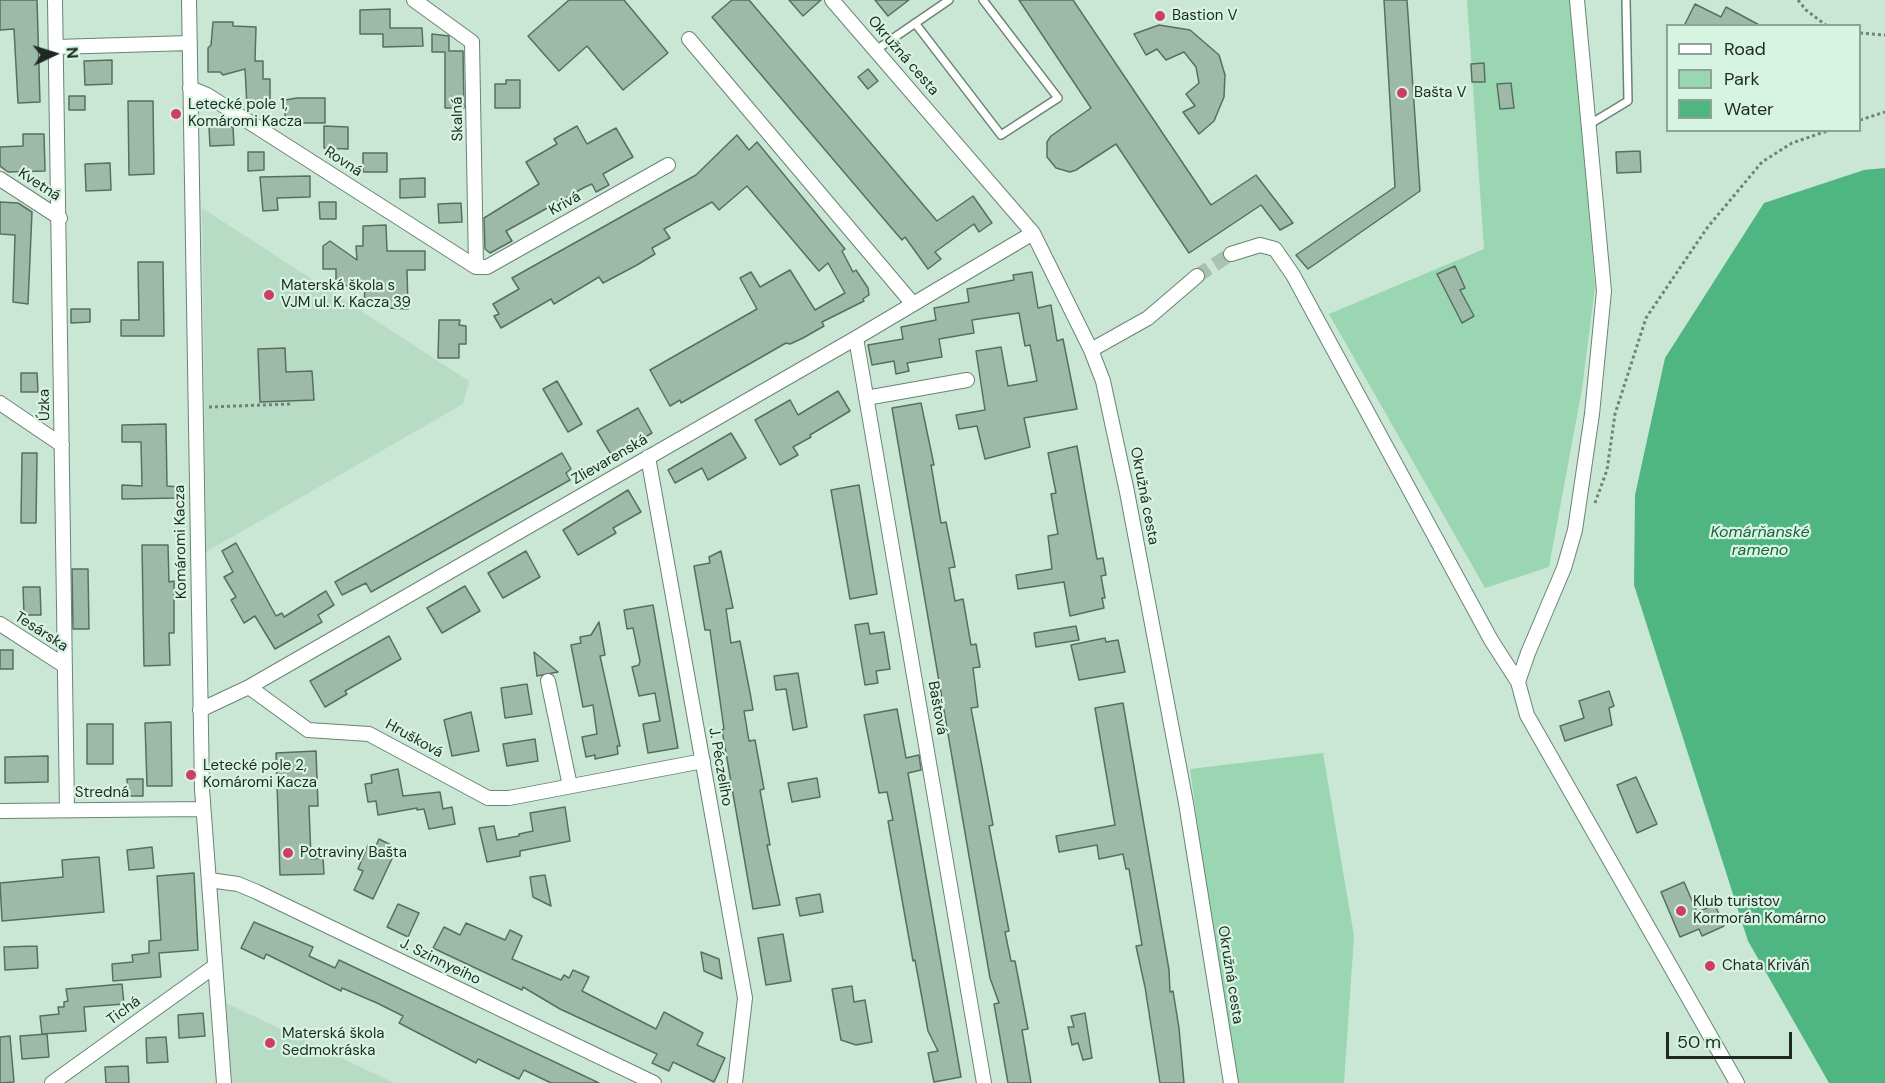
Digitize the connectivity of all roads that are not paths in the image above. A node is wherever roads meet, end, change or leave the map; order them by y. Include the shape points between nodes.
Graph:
1 (55, 0) edge
2 (189, 0) edge
3 (414, 0) edge
4 (832, 0) edge
5 (949, 0) edge
6 (983, 0) edge
7 (1577, 0) edge
8 (1626, 0) edge
9 (915, 23) junction
10 (689, 39) dead end
11 (190, 43) junction
12 (56, 47) junction
13 (876, 50) junction
14 (190, 88) junction
15 (1590, 124) junction
16 (668, 165) dead end
17 (0, 179) edge
18 (60, 218) junction
19 (1033, 233) junction
20 (1231, 254) tunnel mouth
21 (476, 267) junction
22 (1197, 276) tunnel mouth
23 (913, 304) junction
24 (856, 338) junction
25 (1091, 350) junction
26 (967, 380) dead end
27 (866, 398) junction
28 (0, 404) edge
29 (62, 445) junction
30 (648, 457) junction
31 (0, 624) edge
32 (65, 666) junction
33 (548, 681) dead end
34 (1518, 682) junction
35 (249, 687) junction
36 (200, 710) junction
37 (703, 761) junction
38 (570, 786) junction
39 (203, 808) junction
40 (67, 809) junction
41 (0, 811) edge
42 (209, 880) junction
43 (215, 966) junction
44 (638, 1079) edge
45 (52, 1083) edge
46 (224, 1083) edge
47 (654, 1083) edge
48 (735, 1083) edge
49 (984, 1083) edge
50 (1231, 1083) edge
51 (1737, 1083) edge

1 - 12 street, Úzka
2 - 11 street, Komáromi Kacza
3 - 21 street, Skalná via 472,42
4 - 13 street, Okružná cesta
5 - 9 lane
6 - 9 lane via 1058,98 1002,135
7 - 15 street
8 - 15 lane via 1628,101
9 - 13 lane
10 - 23 street
11 - 12 street
11 - 14 street, Komáromi Kacza
12 - 18 street, Úzka
13 - 19 street, Okružná cesta
14 - 21 street, Rovná via 207,95
14 - 36 street, Komáromi Kacza
15 - 34 street via 1605,291 1592,414 1570,549
16 - 21 street, Krivá via 487,267
17 - 18 street, Kvetná
18 - 29 street, Úzka
19 - 23 street, Zlievarenská
19 - 25 street, Okružná cesta
20 - 34 street via 1260,245 1279,254 1491,640
22 - 25 street via 1148,318
23 - 24 street, Zlievarenská
24 - 27 street, Baštová
24 - 30 street, Zlievarenská
25 - 50 street, Okružná cesta via 1109,406 1131,515 1186,803
26 - 27 street
27 - 49 street, Baštová
28 - 29 street
29 - 32 street, Úzka
30 - 35 street, Zlievarenská
30 - 37 street, J. Péczeliho
31 - 32 street, Tesárska
32 - 40 street, Úzka
33 - 38 street
34 - 51 street via 1527,715
35 - 36 street, Zlievarenská
35 - 38 street, Hrušková via 308,730 369,734 488,798 509,798
36 - 39 street, Komáromi Kacza
37 - 38 street, Hrušková
37 - 48 street, J. Péczeliho via 745,998
39 - 40 street, Stredná
39 - 42 street, Komáromi Kacza
40 - 41 street, Stredná
42 - 43 street, Komáromi Kacza
42 - 44 street, J. Szinnyeiho via 238,884 257,892
43 - 45 street, Tichá
43 - 46 street, Komáromi Kacza
44 - 47 street, J. Szinnyeiho

